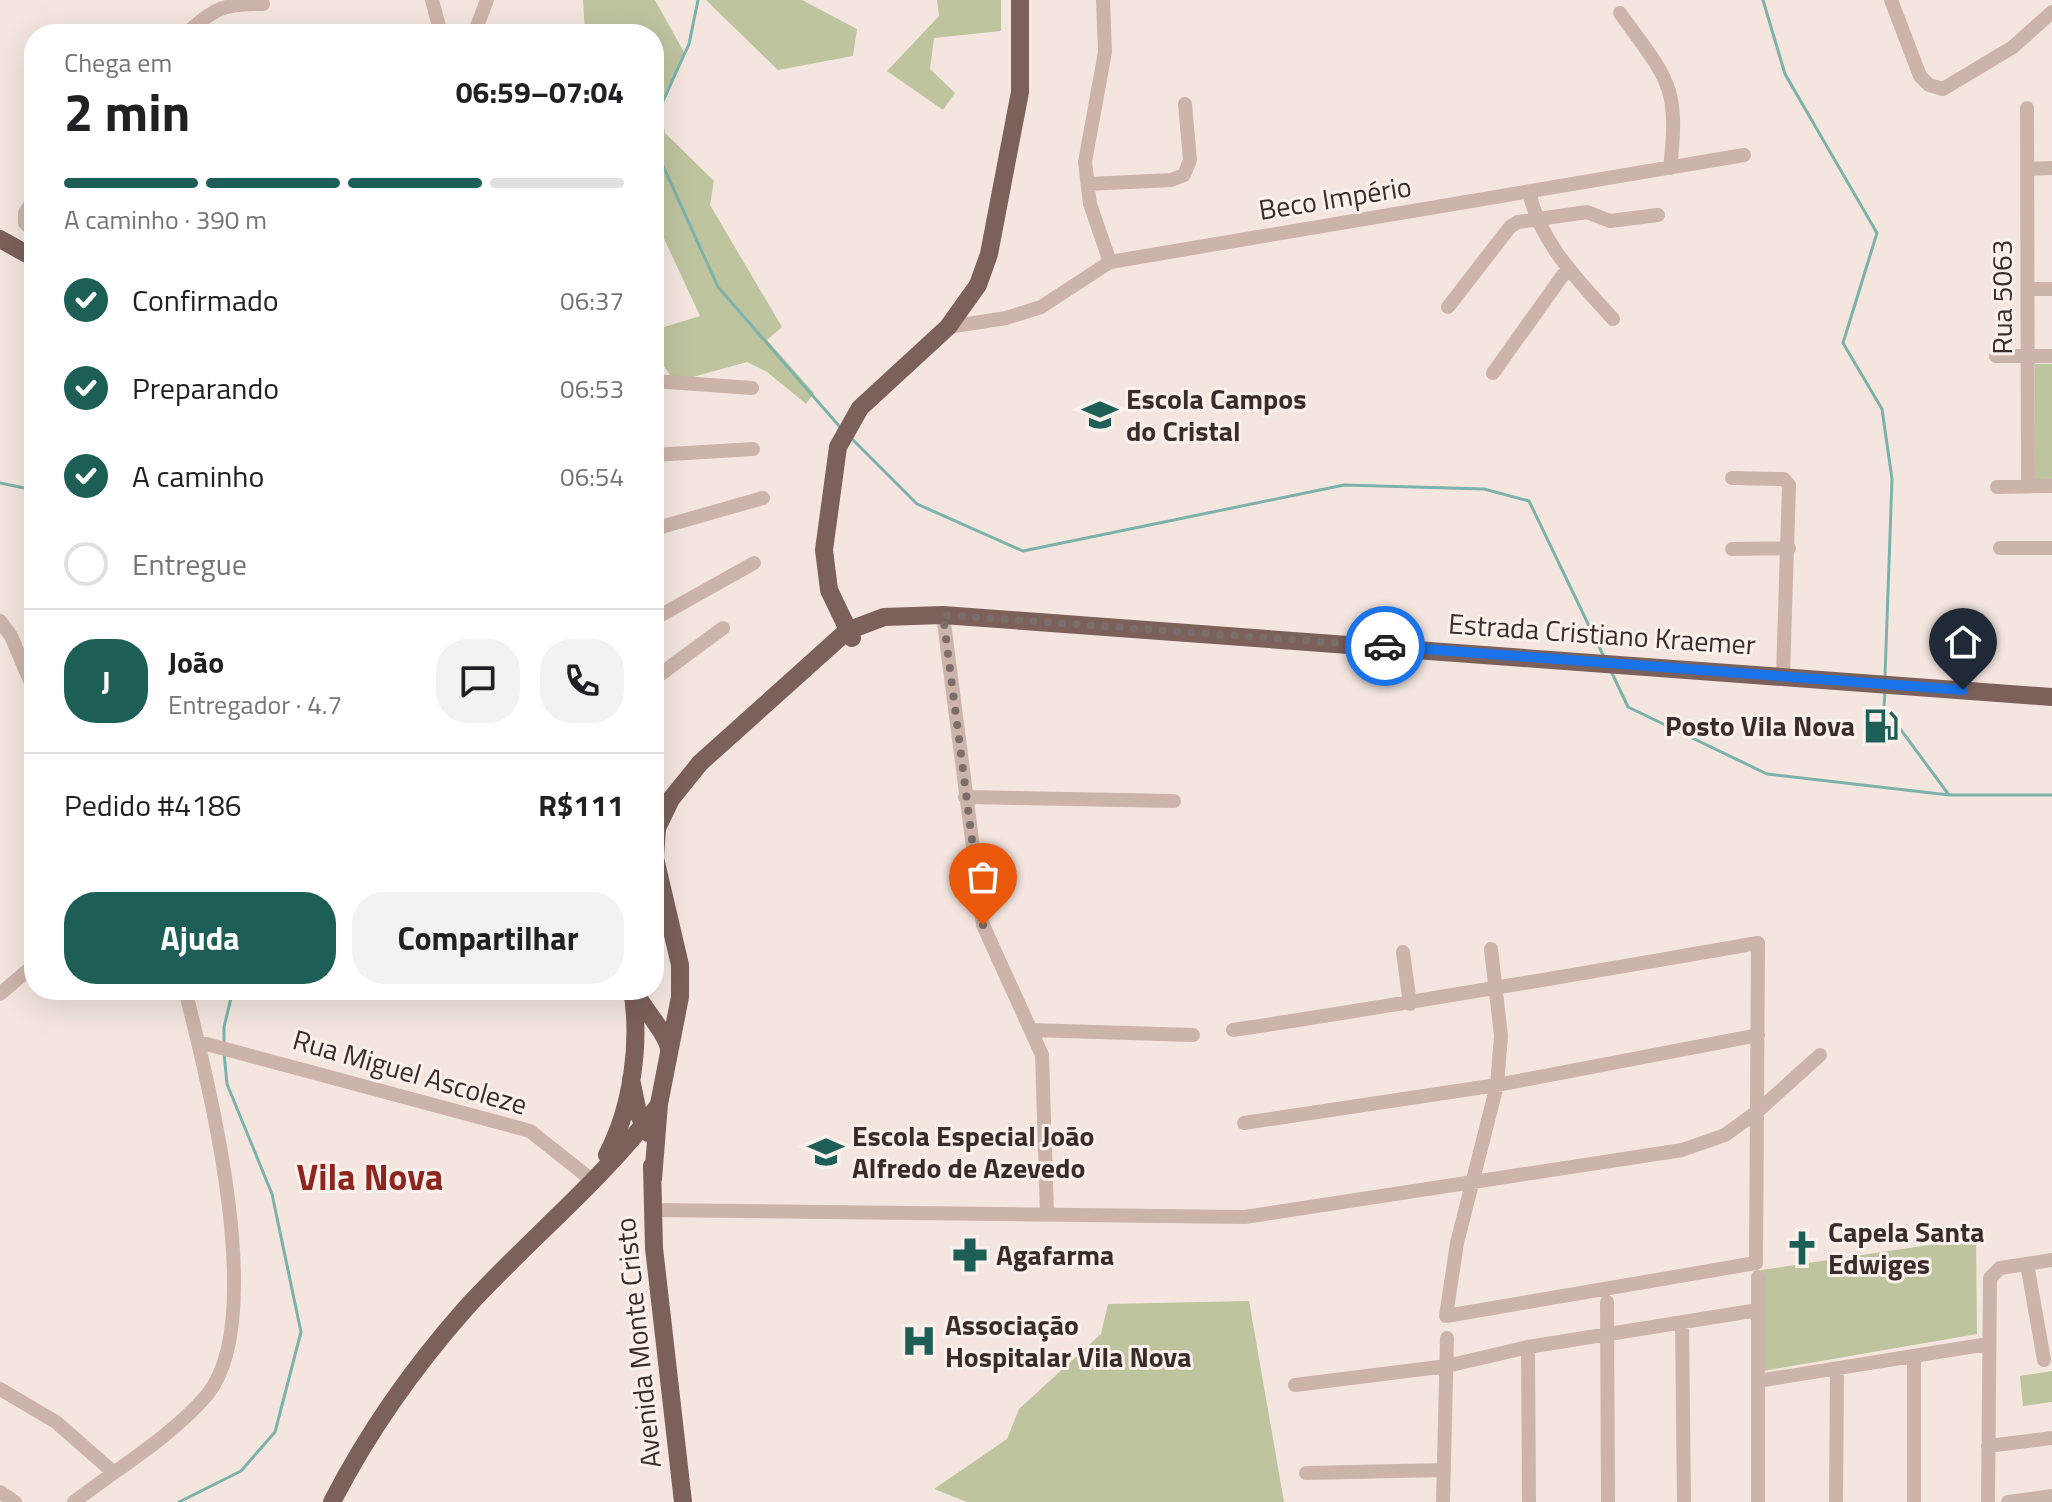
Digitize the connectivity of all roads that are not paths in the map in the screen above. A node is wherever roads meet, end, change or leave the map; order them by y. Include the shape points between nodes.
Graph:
1 (432, 0) edge
2 (487, 0) edge
3 (1020, 0) edge
4 (1103, 0) edge
5 (1891, 0) edge
6 (263, 4) dead end
7 (2052, 12) edge
8 (1620, 13) dead end
9 (197, 24) edge
10 (438, 24) edge
11 (478, 24) edge
12 (1185, 104) dead end
13 (2027, 108) dead end
14 (1744, 155) dead end
15 (1670, 168) junction
16 (2052, 168) edge
17 (2027, 169) junction
18 (1088, 184) junction
19 (1529, 192) junction
20 (1658, 215) dead end
21 (1535, 220) junction
22 (0, 239) edge
23 (24, 252) edge
24 (1110, 262) junction
25 (1568, 268) junction
26 (2028, 289) junction
27 (2052, 289) edge
28 (1448, 307) dead end
29 (1613, 319) dead end
30 (948, 327) junction
31 (1996, 356) dead end
32 (2028, 356) junction
33 (2052, 356) edge
34 (1493, 373) dead end
35 (664, 382) edge
36 (752, 388) dead end
37 (753, 449) dead end
38 (664, 454) edge
39 (1732, 478) dead end
40 (2028, 486) junction
41 (2052, 486) edge
42 (1997, 487) dead end
43 (763, 498) dead end
44 (664, 526) edge
45 (1789, 548) junction
46 (2000, 548) dead end
47 (2052, 548) edge
48 (1732, 549) dead end
49 (754, 563) dead end
50 (832, 598) junction
51 (664, 613) edge
52 (943, 615) junction
53 (884, 617) junction
54 (908, 617) junction
55 (0, 621) edge
56 (723, 628) dead end
57 (850, 636) junction
58 (828, 646) junction
59 (24, 667) edge
60 (664, 672) edge
61 (1783, 675) junction
62 (2052, 697) edge
63 (768, 704) junction
64 (965, 797) junction
65 (1174, 801) dead end
66 (664, 804) edge
67 (664, 897) edge
68 (1491, 949) dead end
69 (1403, 952) dead end
70 (24, 974) edge
71 (1495, 989) junction
72 (0, 994) edge
73 (188, 1000) edge
74 (633, 1000) edge
75 (639, 1000) edge
76 (1410, 1004) junction
77 (679, 1013) junction
78 (656, 1027) junction
79 (1031, 1030) junction
80 (1233, 1030) dead end
81 (1193, 1035) dead end
82 (1758, 1035) junction
83 (199, 1042) junction
84 (635, 1048) junction
85 (669, 1054) junction
86 (1820, 1055) dead end
87 (631, 1079) junction
88 (1497, 1085) junction
89 (659, 1104) junction
90 (1758, 1111) junction
91 (644, 1123) junction
92 (1244, 1123) dead end
93 (653, 1179) junction
94 (593, 1181) junction
95 (1474, 1185) junction
96 (652, 1210) junction
97 (1047, 1215) junction
98 (2052, 1260) edge
99 (2027, 1264) junction
100 (1758, 1277) dead end
101 (1607, 1302) dead end
102 (1758, 1310) junction
103 (1682, 1322) junction
104 (1608, 1334) junction
105 (1447, 1338) dead end
106 (1988, 1344) junction
107 (1528, 1347) junction
108 (1914, 1356) junction
109 (2044, 1360) dead end
110 (1447, 1366) junction
111 (1837, 1369) junction
112 (1758, 1381) junction
113 (1295, 1385) dead end
114 (0, 1389) edge
115 (2052, 1438) edge
116 (1988, 1446) junction
117 (1444, 1470) junction
118 (113, 1472) junction
119 (1306, 1473) dead end
120 (0, 1492) edge
121 (2052, 1496) edge
122 (15, 1502) edge
123 (74, 1502) edge
124 (332, 1502) edge
125 (683, 1502) edge
126 (1443, 1502) edge
127 (1529, 1502) edge
128 (1608, 1502) edge
129 (1684, 1502) edge
130 (1758, 1502) edge
131 (1836, 1502) edge
132 (1914, 1502) edge
133 (1988, 1502) edge
134 (2008, 1502) edge

1 - 10 street
2 - 11 street
3 - 30 main road via 1020,92 995,227 978,285
4 - 18 street via 1105,52 1085,162
5 - 7 street via 1920,76 1943,89 2013,47
6 - 9 street via 213,9
8 - 15 street via 1671,89 1675,109
12 - 18 street via 1190,160 1184,175
13 - 17 street, Rua 5063
14 - 15 street, Beco Império
15 - 19 street, Beco Império
16 - 17 street
17 - 26 street, Rua 5063
18 - 24 street
19 - 21 street
19 - 24 street, Beco Império
20 - 21 street via 1610,221 1587,212
21 - 25 street
21 - 28 street via 1510,227
22 - 23 main road
24 - 30 street, Beco Império via 1041,307
25 - 29 street
25 - 34 street
26 - 27 street
26 - 32 street, Rua 5063
30 - 50 main road via 860,408 838,447 824,550
31 - 32 street
32 - 33 street
32 - 40 street, Rua 5063
35 - 36 street
37 - 38 street
39 - 45 street via 1788,482
40 - 41 street
40 - 42 street
43 - 44 street
45 - 48 street
45 - 61 street
46 - 47 street
49 - 51 street
50 - 53 main road via 859,614
50 - 57 main road
50 - 58 main road
52 - 54 main road, Estrada Cristiano Kraemer
52 - 61 main road, Estrada Cristiano Kraemer
52 - 64 street
53 - 54 main road, Estrada Cristiano Kraemer
53 - 57 main road, Estrada Cristiano Kraemer
54 - 57 main road, Estrada Cristiano Kraemer
55 - 59 street
56 - 60 street
57 - 58 main road, Estrada Cristiano Kraemer
57 - 63 main road, Estrada Cristiano Kraemer
58 - 63 main road, Estrada Cristiano Kraemer
61 - 62 main road, Estrada Cristiano Kraemer
63 - 66 main road, Estrada Cristiano Kraemer via 700,763
64 - 65 street
64 - 79 street via 983,925
67 - 77 main road, Estrada Cristiano Kraemer via 680,965
68 - 71 street
69 - 76 street
70 - 72 street
71 - 76 street
71 - 82 street via 1758,943
71 - 88 street via 1501,1036
73 - 83 street
74 - 84 main road
75 - 78 main road
76 - 80 street
77 - 78 main road
77 - 85 main road, Estrada Cristiano Kraemer
78 - 84 main road
78 - 85 main road via 667,1037
79 - 81 street
79 - 97 street via 1042,1055
82 - 88 street
82 - 90 street
83 - 94 street, Rua Miguel Ascoleze via 530,1131
83 - 118 street via 226,1170 232,1275 225,1363 208,1394
84 - 87 main road
85 - 89 main road, Avenida Monte Cristo
86 - 90 street
87 - 91 main road, Avenida Monte Cristo
87 - 94 main road via 621,1125
88 - 92 street
88 - 95 street
89 - 91 main road
89 - 93 main road, Avenida Monte Cristo
90 - 95 street via 1725,1135 1682,1150
90 - 95 street via 1756,1263 1446,1316 1457,1243
91 - 93 main road, Avenida Monte Cristo
91 - 94 main road
93 - 96 main road, Avenida Monte Cristo
94 - 124 main road via 468,1306 398,1389
95 - 97 street via 1245,1217
96 - 97 street
96 - 125 main road, Avenida Monte Cristo
98 - 99 street
99 - 106 street via 1992,1274
99 - 109 street
100 - 102 street
101 - 104 street
102 - 103 street
102 - 112 street
103 - 104 street
103 - 129 street
104 - 107 street
104 - 128 street
105 - 110 street
106 - 108 street
106 - 116 street
107 - 110 street
107 - 127 street
108 - 111 street
108 - 132 street
110 - 113 street
110 - 117 street
111 - 112 street
111 - 131 street
112 - 130 street
114 - 118 street via 56,1422
115 - 116 street
116 - 133 street
117 - 119 street
117 - 126 street
118 - 123 street
120 - 122 street
121 - 134 street

